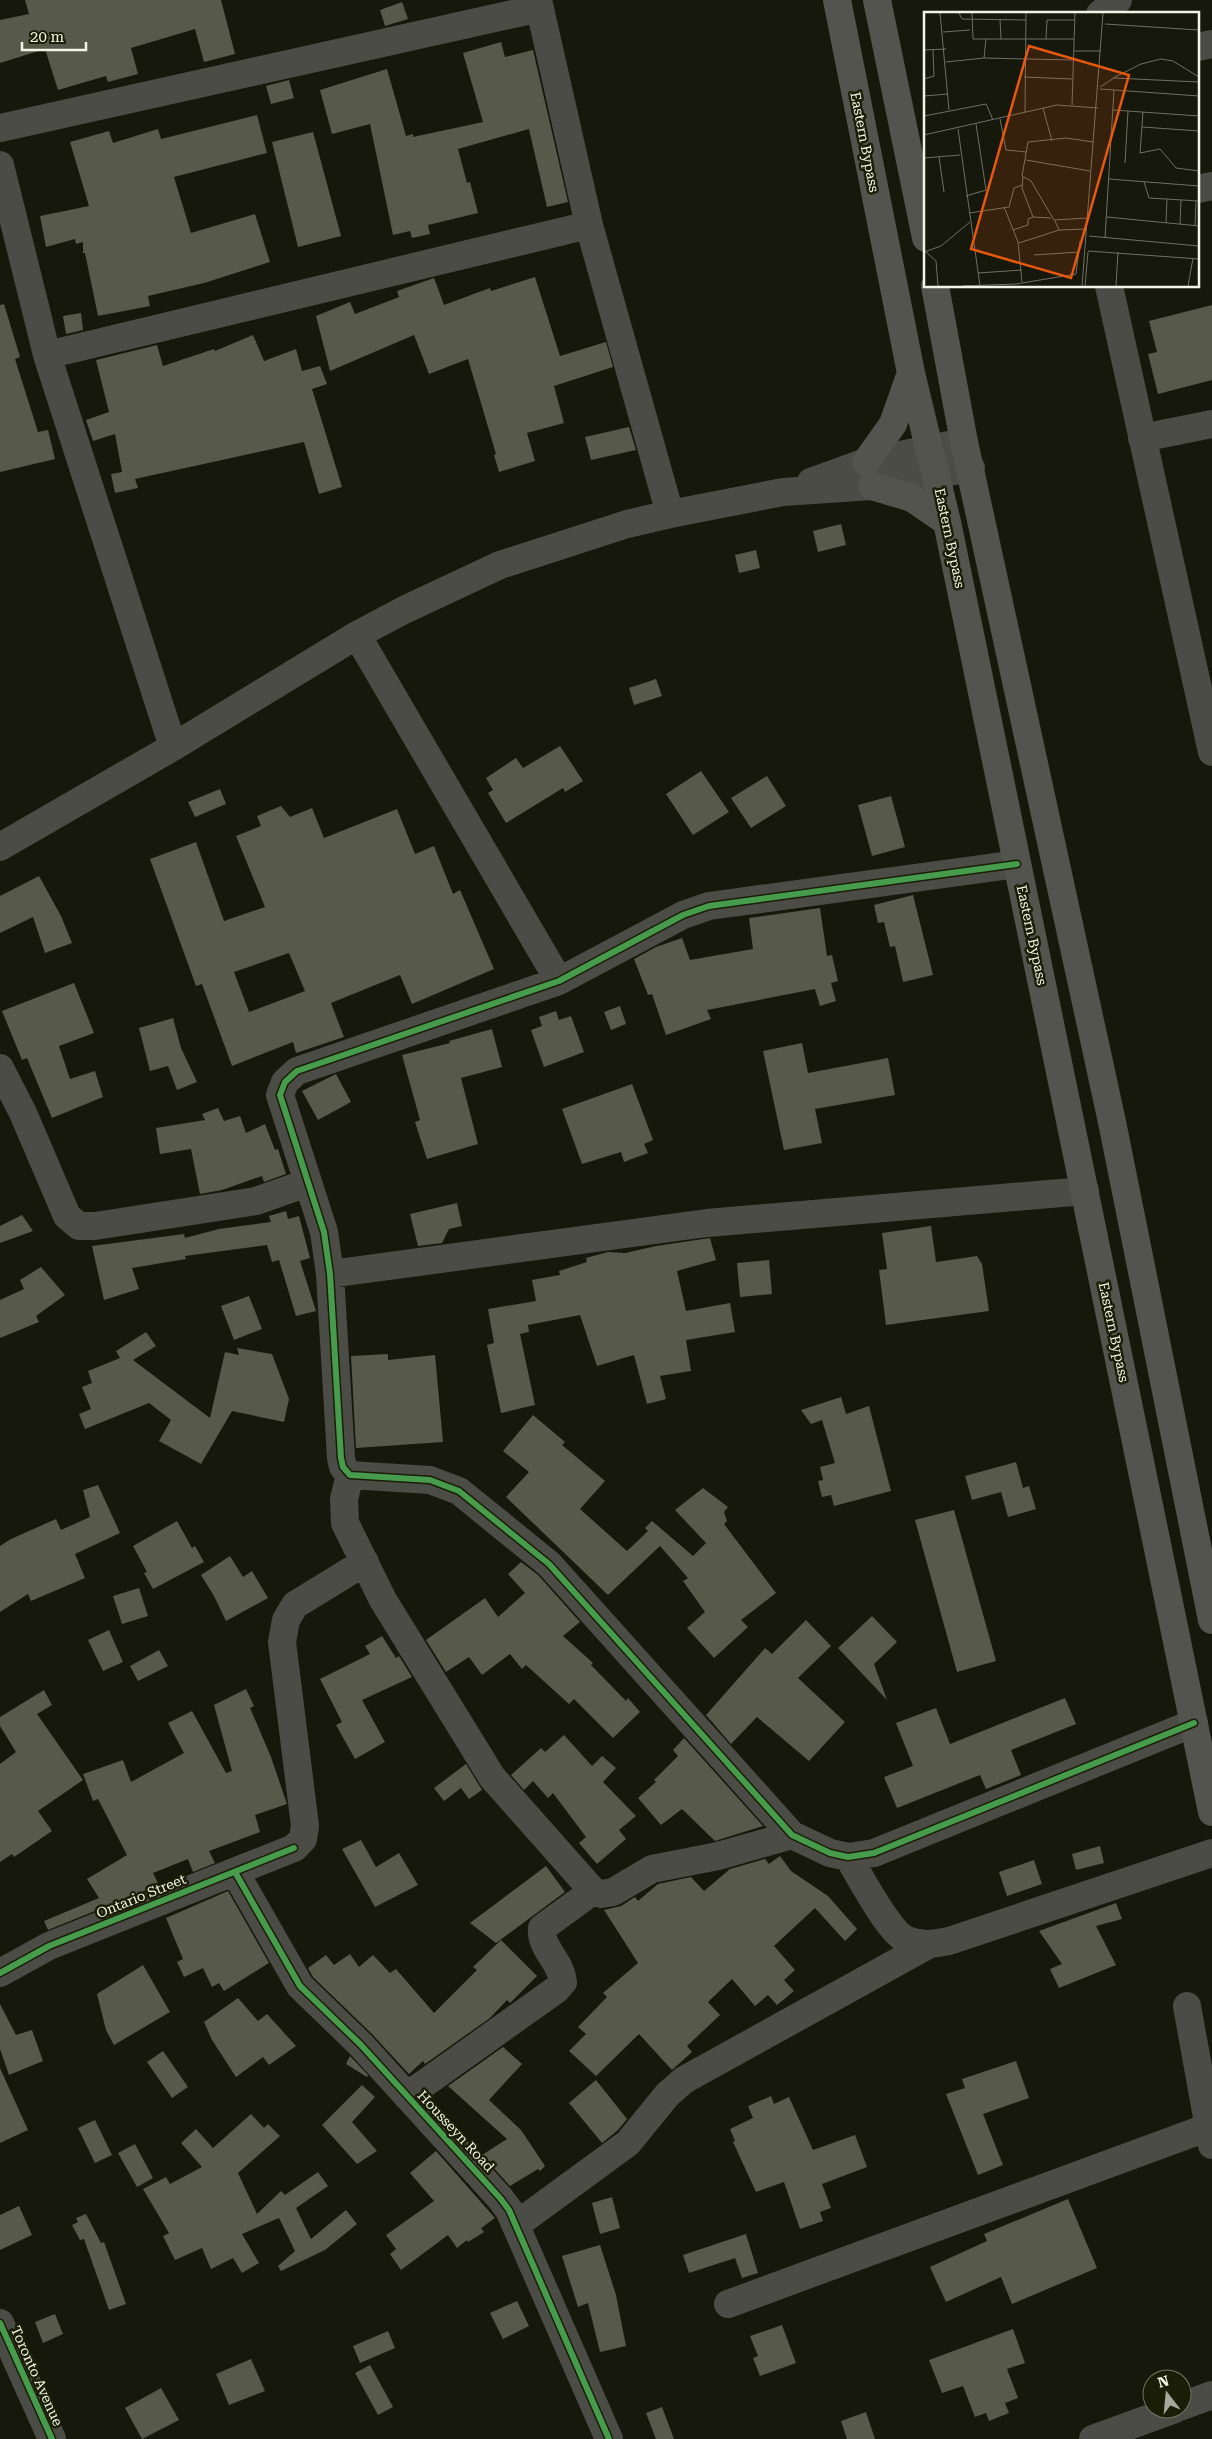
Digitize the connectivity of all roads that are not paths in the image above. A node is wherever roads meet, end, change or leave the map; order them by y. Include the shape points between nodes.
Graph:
1 (837, 0) edge
2 (877, 0) edge
3 (1118, 0) edge
4 (539, 4) edge
5 (1103, 12) edge
6 (0, 128) edge
7 (0, 164) edge
8 (924, 221) edge
9 (589, 225) junction
10 (935, 288) edge
11 (1109, 288) edge
12 (47, 355) junction
13 (912, 373) junction
14 (1212, 424) edge
15 (1142, 438) junction
16 (968, 455) junction
17 (934, 463) junction
18 (869, 474) junction
19 (670, 514) junction
20 (947, 522) junction
21 (357, 635) junction
22 (173, 747) junction
23 (1212, 752) edge
24 (0, 846) edge
25 (1017, 864) junction
26 (559, 981) junction
27 (0, 1068) edge
28 (307, 1183) junction
29 (1085, 1191) junction
30 (330, 1274) junction
31 (350, 1475) junction
32 (365, 1562) junction
33 (1212, 1620) edge
34 (1194, 1724) junction
35 (1212, 1812) edge
36 (792, 1834) junction
37 (1212, 1853) edge
38 (848, 1857) junction
39 (236, 1872) junction
40 (593, 1891) junction
41 (928, 1945) junction
42 (0, 1973) edge
43 (1187, 2006) dead end
44 (407, 2096) junction
45 (1211, 2136) edge
46 (516, 2225) junction
47 (728, 2304) dead end
48 (0, 2323) edge
49 (1212, 2395) edge
50 (1192, 2402) edge
51 (1147, 2419) edge
52 (52, 2439) edge
53 (609, 2439) edge
54 (1093, 2439) edge

1 - 13 main road, Eastern Bypass
2 - 8 main road
3 - 5 street
4 - 6 street
4 - 9 street
7 - 12 street
9 - 12 street
9 - 19 street
10 - 16 main road
11 - 15 street
12 - 22 street
13 - 17 main road, Eastern Bypass
13 - 18 main road via 894,424
14 - 15 street
15 - 23 street
16 - 17 street
16 - 33 main road via 1112,1122
17 - 18 street
17 - 20 main road, Eastern Bypass
18 - 19 street
18 - 20 main road
19 - 21 street via 627,524 500,564
20 - 25 main road, Eastern Bypass
21 - 22 street
21 - 26 street
22 - 24 street
25 - 26 street via 709,906 683,915
25 - 29 main road, Eastern Bypass
26 - 28 street via 296,1071 285,1082 280,1095
27 - 28 street via 67,1216 79,1226 256,1201
28 - 30 street via 324,1232
29 - 30 street via 707,1223
29 - 34 main road, Eastern Bypass
30 - 31 street via 341,1458
31 - 32 street via 344,1499 345,1523
31 - 36 street via 430,1480 459,1491 549,1564
32 - 39 street, Ontario Street via 295,1605 286,1620 282,1642 304,1839 294,1848
32 - 40 street via 383,1600 492,1777
34 - 35 main road, Eastern Bypass
34 - 38 street via 874,1854
36 - 38 street via 830,1853
36 - 40 street via 718,1856 652,1869 612,1892 601,1894
37 - 41 street
38 - 41 street via 894,1931 906,1940
39 - 42 street, Ontario Street via 49,1946
39 - 44 street, Housseyn Road via 300,1986 361,2045
40 - 44 street via 542,1928 541,1939 562,1971 563,1982 557,1989
41 - 46 street via 684,2080 667,2095 628,2143
43 - 45 street
44 - 46 street, Housseyn Road via 500,2198
45 - 47 street
46 - 53 street, Housseyn Road
48 - 52 street, Toronto Avenue
49 - 50 street
51 - 54 street

